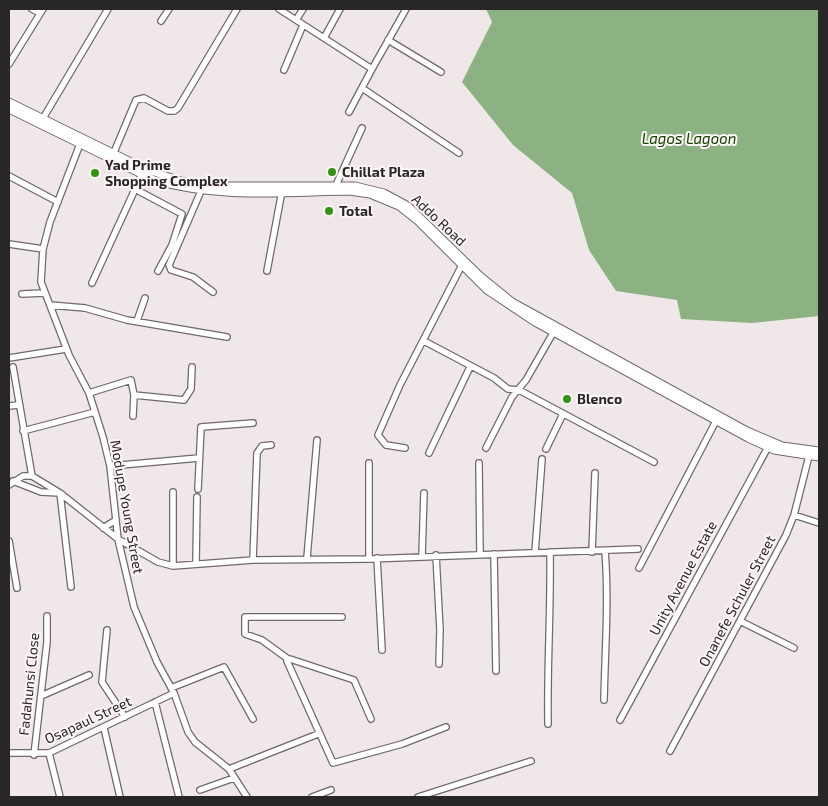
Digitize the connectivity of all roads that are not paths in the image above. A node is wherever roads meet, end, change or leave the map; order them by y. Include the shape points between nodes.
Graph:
1 (32, 9) edge
2 (108, 9) edge
3 (169, 9) edge
4 (238, 9) edge
5 (279, 9) edge
6 (302, 9) edge
7 (340, 9) edge
8 (406, 9) edge
9 (42, 11) edge
10 (296, 20) junction
11 (160, 21) dead end
12 (303, 25) junction
13 (324, 38) junction
14 (388, 40) junction
15 (9, 64) edge
16 (372, 69) junction
17 (284, 70) dead end
18 (441, 72) dead end
19 (362, 88) junction
20 (9, 102) edge
21 (9, 109) edge
22 (349, 112) dead end
23 (42, 120) junction
24 (362, 128) dead end
25 (80, 144) junction
26 (459, 153) dead end
27 (113, 156) junction
28 (142, 174) junction
29 (9, 176) edge
30 (336, 185) junction
31 (135, 189) junction
32 (201, 191) junction
33 (282, 191) junction
34 (58, 202) junction
35 (9, 244) edge
36 (43, 249) junction
37 (462, 265) junction
38 (158, 272) dead end
39 (267, 272) dead end
40 (92, 283) dead end
41 (213, 292) dead end
42 (44, 293) junction
43 (22, 294) dead end
44 (145, 298) dead end
45 (50, 305) junction
46 (137, 321) junction
47 (553, 333) junction
48 (227, 337) dead end
49 (424, 341) junction
50 (66, 349) junction
51 (9, 358) edge
52 (13, 367) dead end
53 (192, 367) dead end
54 (470, 367) junction
55 (519, 390) junction
56 (90, 393) junction
57 (134, 395) junction
58 (18, 405) junction
59 (9, 406) edge
60 (95, 412) junction
61 (563, 414) junction
62 (132, 416) dead end
63 (713, 417) junction
64 (254, 424) dead end
65 (23, 431) junction
66 (317, 440) dead end
67 (271, 445) dead end
68 (768, 447) junction
69 (405, 448) dead end
70 (486, 448) dead end
71 (546, 450) dead end
72 (819, 451) edge
73 (429, 453) dead end
74 (809, 456) junction
75 (819, 457) edge
76 (199, 458) junction
77 (542, 459) dead end
78 (654, 462) dead end
79 (370, 463) dead end
80 (479, 464) dead end
81 (110, 466) junction
82 (596, 473) dead end
83 (32, 476) junction
84 (11, 483) edge
85 (198, 489) dead end
86 (173, 492) dead end
87 (60, 493) junction
88 (424, 493) dead end
89 (197, 497) dead end
90 (794, 515) junction
91 (116, 520) junction
92 (819, 523) edge
93 (103, 528) junction
94 (118, 539) junction
95 (9, 541) edge
96 (638, 549) dead end
97 (605, 551) junction
98 (550, 552) junction
99 (592, 552) junction
100 (536, 553) junction
101 (480, 554) junction
102 (494, 554) junction
103 (436, 555) junction
104 (422, 556) junction
105 (307, 558) junction
106 (376, 558) junction
107 (369, 559) junction
108 (253, 560) junction
109 (196, 564) junction
110 (173, 566) junction
111 (639, 568) dead end
112 (17, 588) dead end
113 (71, 588) dead end
114 (47, 616) dead end
115 (342, 617) dead end
116 (740, 621) junction
117 (107, 630) dead end
118 (794, 648) dead end
119 (382, 650) dead end
120 (288, 660) junction
121 (439, 664) dead end
122 (496, 671) dead end
123 (89, 675) dead end
124 (173, 691) junction
125 (41, 696) junction
126 (604, 700) dead end
127 (155, 702) junction
128 (125, 716) junction
129 (252, 719) dead end
130 (371, 719) dead end
131 (620, 720) dead end
132 (548, 724) dead end
133 (446, 727) dead end
134 (104, 728) junction
135 (318, 734) junction
136 (670, 751) dead end
137 (9, 753) edge
138 (49, 753) junction
139 (34, 755) junction
140 (531, 761) dead end
141 (229, 769) junction
142 (234, 778) junction
143 (200, 790) dead end
144 (330, 790) dead end
145 (60, 797) edge
146 (120, 797) edge
147 (179, 797) edge
148 (247, 797) edge
149 (312, 797) edge
150 (418, 797) edge

1 - 9 street
2 - 23 street
3 - 11 street
4 - 27 street via 178,108 168,111 144,98 136,100
5 - 10 street
6 - 10 street
7 - 13 street
8 - 14 street
9 - 15 street
10 - 12 street
12 - 13 street
12 - 17 street
13 - 16 street
14 - 16 street
14 - 18 street
16 - 19 street
19 - 22 street
19 - 26 street
20 - 23 main road, Addo Road
21 - 25 main road, Addo Road
23 - 27 main road, Addo Road
24 - 30 street
25 - 27 main road, Addo Road
25 - 34 street, Modupe Young Street
27 - 28 main road, Addo Road
27 - 30 main road, Addo Road via 155,173 201,185
28 - 31 street
28 - 32 main road, Addo Road
29 - 34 street
30 - 63 main road, Addo Road via 377,190 403,202 512,302
31 - 38 street via 182,214 172,245
31 - 40 street
32 - 33 main road, Addo Road
32 - 41 street via 169,265 172,270 193,277
33 - 37 main road, Addo Road via 349,191 370,194 390,202 418,221
33 - 39 street
34 - 36 street, Modupe Young Street
35 - 36 street
36 - 42 street, Modupe Young Street via 41,282
37 - 47 main road, Addo Road via 500,300
37 - 49 street
42 - 43 street
42 - 45 street, Modupe Young Street
44 - 46 street
45 - 46 street via 85,308
45 - 50 street, Modupe Young Street
46 - 48 street
47 - 55 street
47 - 63 main road, Addo Road
49 - 54 street
49 - 69 street via 400,385 378,437 386,446
50 - 51 street
50 - 56 street, Modupe Young Street
52 - 58 street
53 - 57 street via 191,389 184,400
54 - 55 street via 508,389
54 - 73 street
55 - 61 street
55 - 70 street via 512,397
56 - 57 street via 130,380
56 - 60 street, Modupe Young Street
57 - 62 street
58 - 59 street
58 - 65 street
60 - 65 street
60 - 81 street, Modupe Young Street
61 - 71 street
61 - 78 street
63 - 68 main road, Addo Road
63 - 72 main road, Addo Road via 769,442
63 - 111 street
64 - 76 street via 201,427
65 - 83 street
66 - 105 street
67 - 108 street via 262,446 257,453
68 - 74 main road, Addo Road
68 - 131 street, Unity Avenue Estate
74 - 75 main road, Addo Road
74 - 90 street, Onanefe Schuler Street
76 - 81 street
76 - 85 street
77 - 100 street
79 - 107 street
80 - 101 street
81 - 91 street, Modupe Young Street
82 - 99 street
83 - 84 street via 23,476
83 - 87 street
84 - 87 street via 41,492
86 - 110 street
87 - 93 street
87 - 113 street
88 - 104 street
89 - 109 street
90 - 92 street
90 - 116 street, Onanefe Schuler Street
91 - 93 street
91 - 94 street, Modupe Young Street
93 - 94 street
94 - 110 street via 158,562
94 - 124 street, Modupe Young Street via 134,607
95 - 112 street
96 - 97 street
97 - 99 street
97 - 126 street via 608,601
98 - 99 street
98 - 100 street
98 - 132 street
100 - 102 street
101 - 102 street
101 - 103 street
102 - 122 street
103 - 104 street
103 - 121 street
104 - 106 street
105 - 107 street
105 - 108 street
106 - 107 street
106 - 119 street
108 - 109 street
109 - 110 street
114 - 125 street, Fadahunsi Close
115 - 120 street via 245,617 245,634 262,640
116 - 118 street
116 - 136 street, Onanefe Schuler Street
117 - 128 street via 102,682
120 - 130 street via 354,680
120 - 135 street via 287,665 308,703
123 - 125 street
124 - 127 street, Osapaul Street
124 - 129 street, Osapaul Street via 224,667
124 - 141 street, Modupe Young Street via 191,737
125 - 139 street, Fadahunsi Close
127 - 128 street, Osapaul Street
127 - 147 street
128 - 134 street, Osapaul Street
133 - 135 street via 402,744 335,763
134 - 138 street, Osapaul Street
134 - 146 street
135 - 141 street
137 - 139 street, Osapaul Street
138 - 139 street, Osapaul Street
138 - 145 street
140 - 150 street
141 - 142 street, Modupe Young Street
142 - 143 street
142 - 148 street, Modupe Young Street
144 - 149 street

